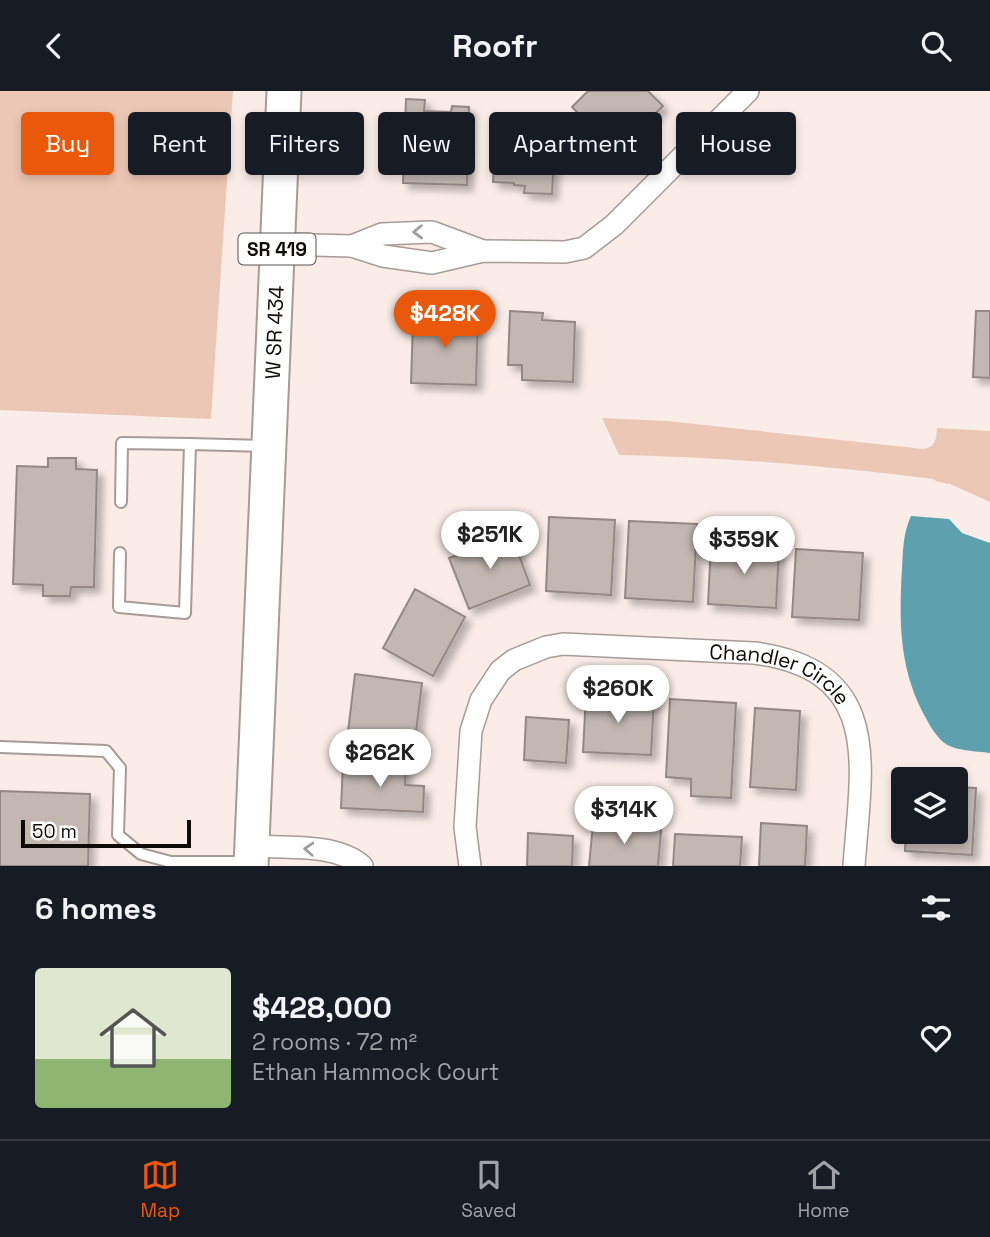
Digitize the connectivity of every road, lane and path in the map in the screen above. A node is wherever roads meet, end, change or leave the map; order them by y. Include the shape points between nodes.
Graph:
1 (284, 91) edge
2 (748, 91) edge
3 (277, 244) junction
4 (352, 246) junction
5 (483, 251) junction
6 (190, 444) junction
7 (269, 446) junction
8 (121, 502) dead end
9 (120, 553) dead end
10 (0, 747) edge
11 (251, 858) edge
12 (362, 866) edge
13 (470, 866) edge
14 (854, 866) edge

1 - 3 main road, W SR 434 / SR 419
2 - 5 street via 614,225 584,248
3 - 4 street
3 - 7 main road, W SR 434 / SR 419
4 - 5 street via 432,263
5 -> 4 street via 432,232 382,234
6 - 7 lane
6 - 8 lane via 122,443
6 - 9 lane via 185,613 119,607
7 - 11 main road, SR 419
10 - 11 lane via 106,751 120,768 118,835 141,854 171,862
12 -> 11 street via 332,851
13 - 14 street, Chandler Circle via 465,827 471,731 481,700 500,671 514,660 563,644 780,656 826,678 846,703 860,743

